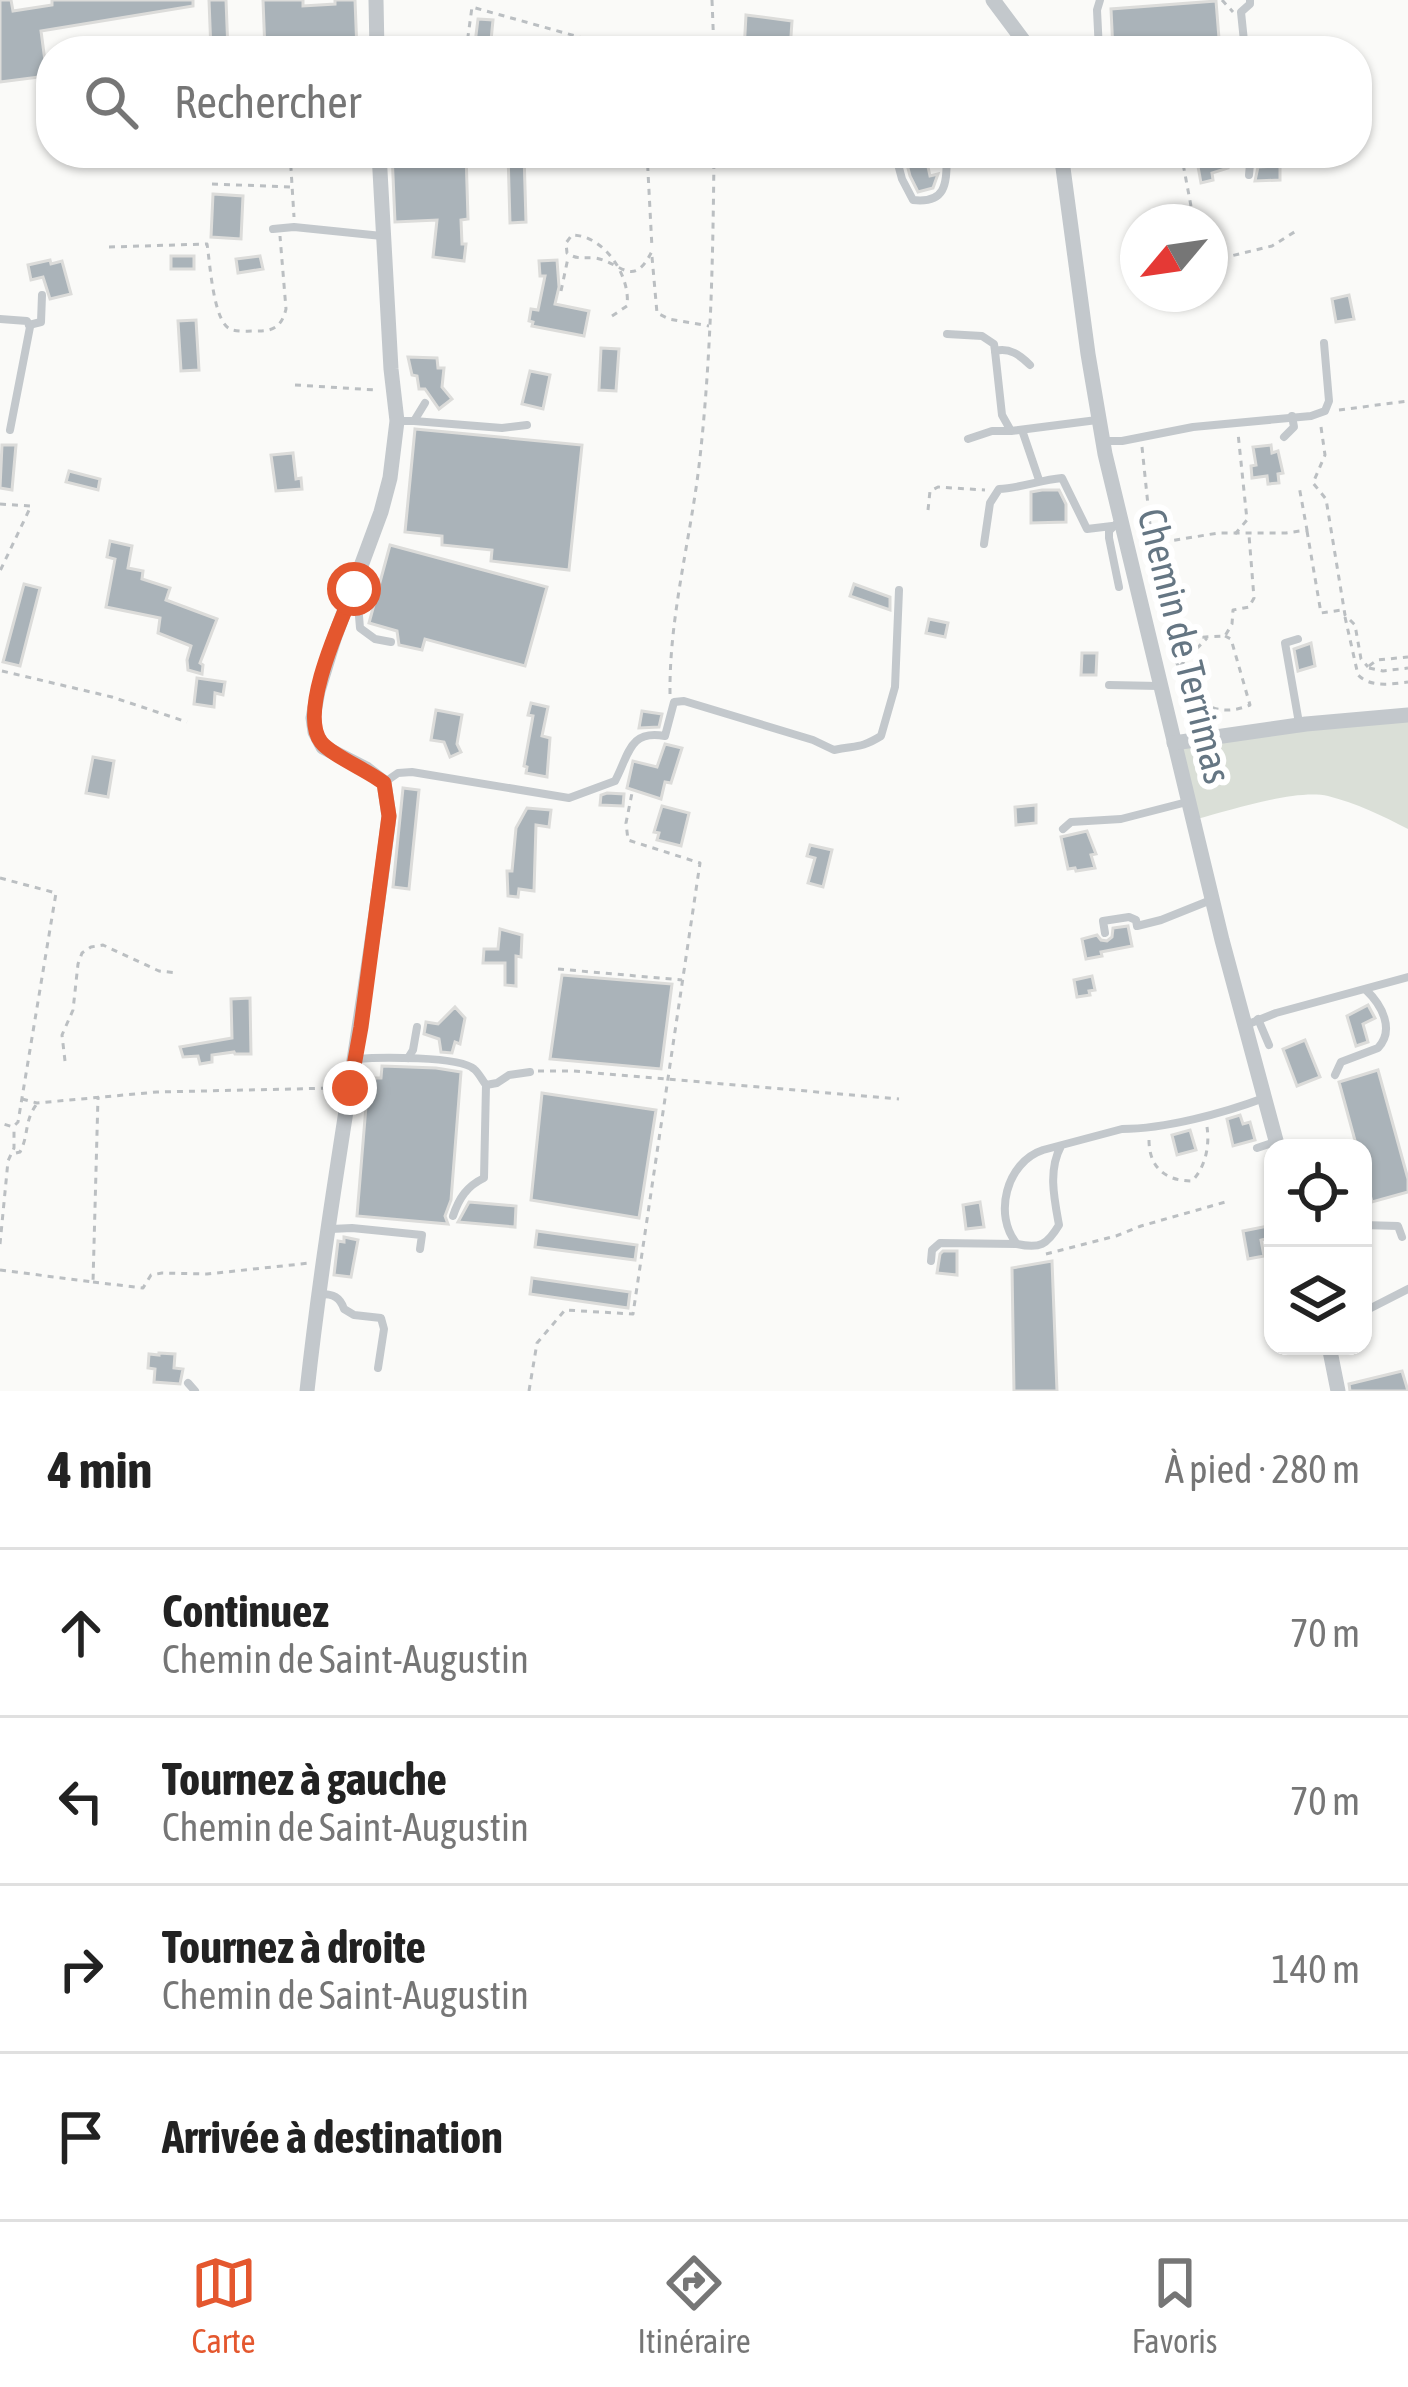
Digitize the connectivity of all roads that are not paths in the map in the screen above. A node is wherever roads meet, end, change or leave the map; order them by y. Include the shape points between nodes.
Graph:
1 (376, 0) edge
2 (993, 0) edge
3 (1100, 0) edge
4 (1250, 0) edge
5 (377, 36) edge
6 (1020, 36) edge
7 (1098, 36) edge
8 (1243, 36) edge
9 (380, 168) edge
10 (900, 168) edge
11 (946, 168) edge
12 (1063, 168) edge
13 (1250, 168) edge
14 (1249, 175) dead end
15 (276, 229) road end
16 (384, 236) junction
17 (42, 295) dead end
18 (0, 319) edge
19 (29, 325) junction
20 (946, 334) dead end
21 (1324, 343) dead end
22 (995, 351) junction
23 (1030, 365) dead end
24 (425, 403) dead end
25 (1292, 416) junction
26 (1099, 420) junction
27 (406, 421) junction
28 (527, 425) dead end
29 (10, 430) dead end
30 (1017, 430) junction
31 (1284, 437) dead end
32 (968, 439) dead end
33 (1102, 441) junction
34 (1039, 480) junction
35 (1117, 525) junction
36 (984, 544) dead end
37 (1119, 586) dead end
38 (899, 590) dead end
39 (350, 599) junction
40 (1298, 640) dead end
41 (391, 642) dead end
42 (1109, 685) dead end
43 (1160, 686) junction
44 (1408, 715) edge
45 (1299, 725) junction
46 (1174, 743) junction
47 (384, 783) junction
48 (1189, 802) junction
49 (1063, 829) dead end
50 (1212, 900) junction
51 (1105, 933) dead end
52 (1408, 977) edge
53 (1365, 988) junction
54 (1251, 1022) junction
55 (417, 1027) dead end
56 (1269, 1046) dead end
57 (408, 1058) junction
58 (355, 1060) junction
59 (530, 1072) road end
60 (1335, 1076) dead end
61 (486, 1085) junction
62 (1266, 1098) junction
63 (1276, 1139) edge
64 (1061, 1146) junction
65 (1264, 1147) edge
66 (1257, 1148) dead end
67 (453, 1216) dead end
68 (1372, 1225) edge
69 (329, 1229) junction
70 (1402, 1237) dead end
71 (1017, 1244) junction
72 (420, 1249) dead end
73 (931, 1261) dead end
74 (1408, 1289) edge
75 (320, 1294) junction
76 (1372, 1307) edge
77 (1331, 1355) edge
78 (378, 1368) dead end
79 (307, 1391) edge
80 (1338, 1391) edge

1 - 5 street
2 - 6 street
3 - 7 lane
4 - 8 lane via 1240,12
9 - 16 street
10 - 11 lane via 908,194 924,201 945,188
12 - 26 street, Chemin de Terrimas
13 - 14 lane
15 - 16 lane
16 - 27 street via 391,369
17 - 19 lane via 40,322
18 - 19 lane
19 - 29 lane
20 - 22 lane via 982,336
21 - 25 lane via 1329,401 1321,412
22 - 23 lane
22 - 30 lane via 1002,415
24 - 27 lane
25 - 31 lane via 1294,428
25 - 33 lane
26 - 30 lane
26 - 33 street, Chemin de Terrimas
27 - 28 lane
27 - 39 street
30 - 32 lane
30 - 34 lane
33 - 35 street, Chemin de Terrimas
34 - 35 lane via 1062,478 1087,529
34 - 36 lane via 999,489
35 - 37 lane via 1109,538
35 - 43 street, Chemin de Terrimas
38 - 47 lane via 895,687 881,736 864,747 834,750 684,700 674,702 665,736 636,740 615,781 569,798 412,772
39 - 41 lane via 358,604 359,628
39 - 47 street via 318,691 315,732 323,746
40 - 45 lane via 1285,643
42 - 43 lane
43 - 46 street, Chemin de Terrimas
44 - 45 street
45 - 46 street
46 - 48 street, Chemin de Terrimas
47 - 58 street via 389,816
48 - 49 lane via 1071,821
48 - 50 street, Chemin de Terrimas
50 - 51 lane via 1137,926 1129,916 1103,921
50 - 54 street, Chemin de Terrimas
52 - 53 lane
53 - 54 lane
53 - 60 lane via 1388,1034 1378,1048 1340,1062
54 - 56 lane
54 - 62 street, Chemin de Terrimas
55 - 57 lane
57 - 58 lane
57 - 61 lane via 460,1062
58 - 69 street
59 - 61 lane
61 - 67 lane via 484,1178 458,1200
62 - 63 street, Chemin de Terrimas
62 - 64 lane
64 - 71 lane via 1030,1154 1004,1194
64 - 71 lane via 1053,1161 1060,1225 1049,1241
65 - 66 lane
68 - 70 lane via 1398,1226
69 - 72 lane via 422,1235
69 - 75 street
71 - 73 lane via 940,1243
74 - 76 lane
75 - 78 lane via 354,1315 381,1318
75 - 79 street
77 - 80 street

